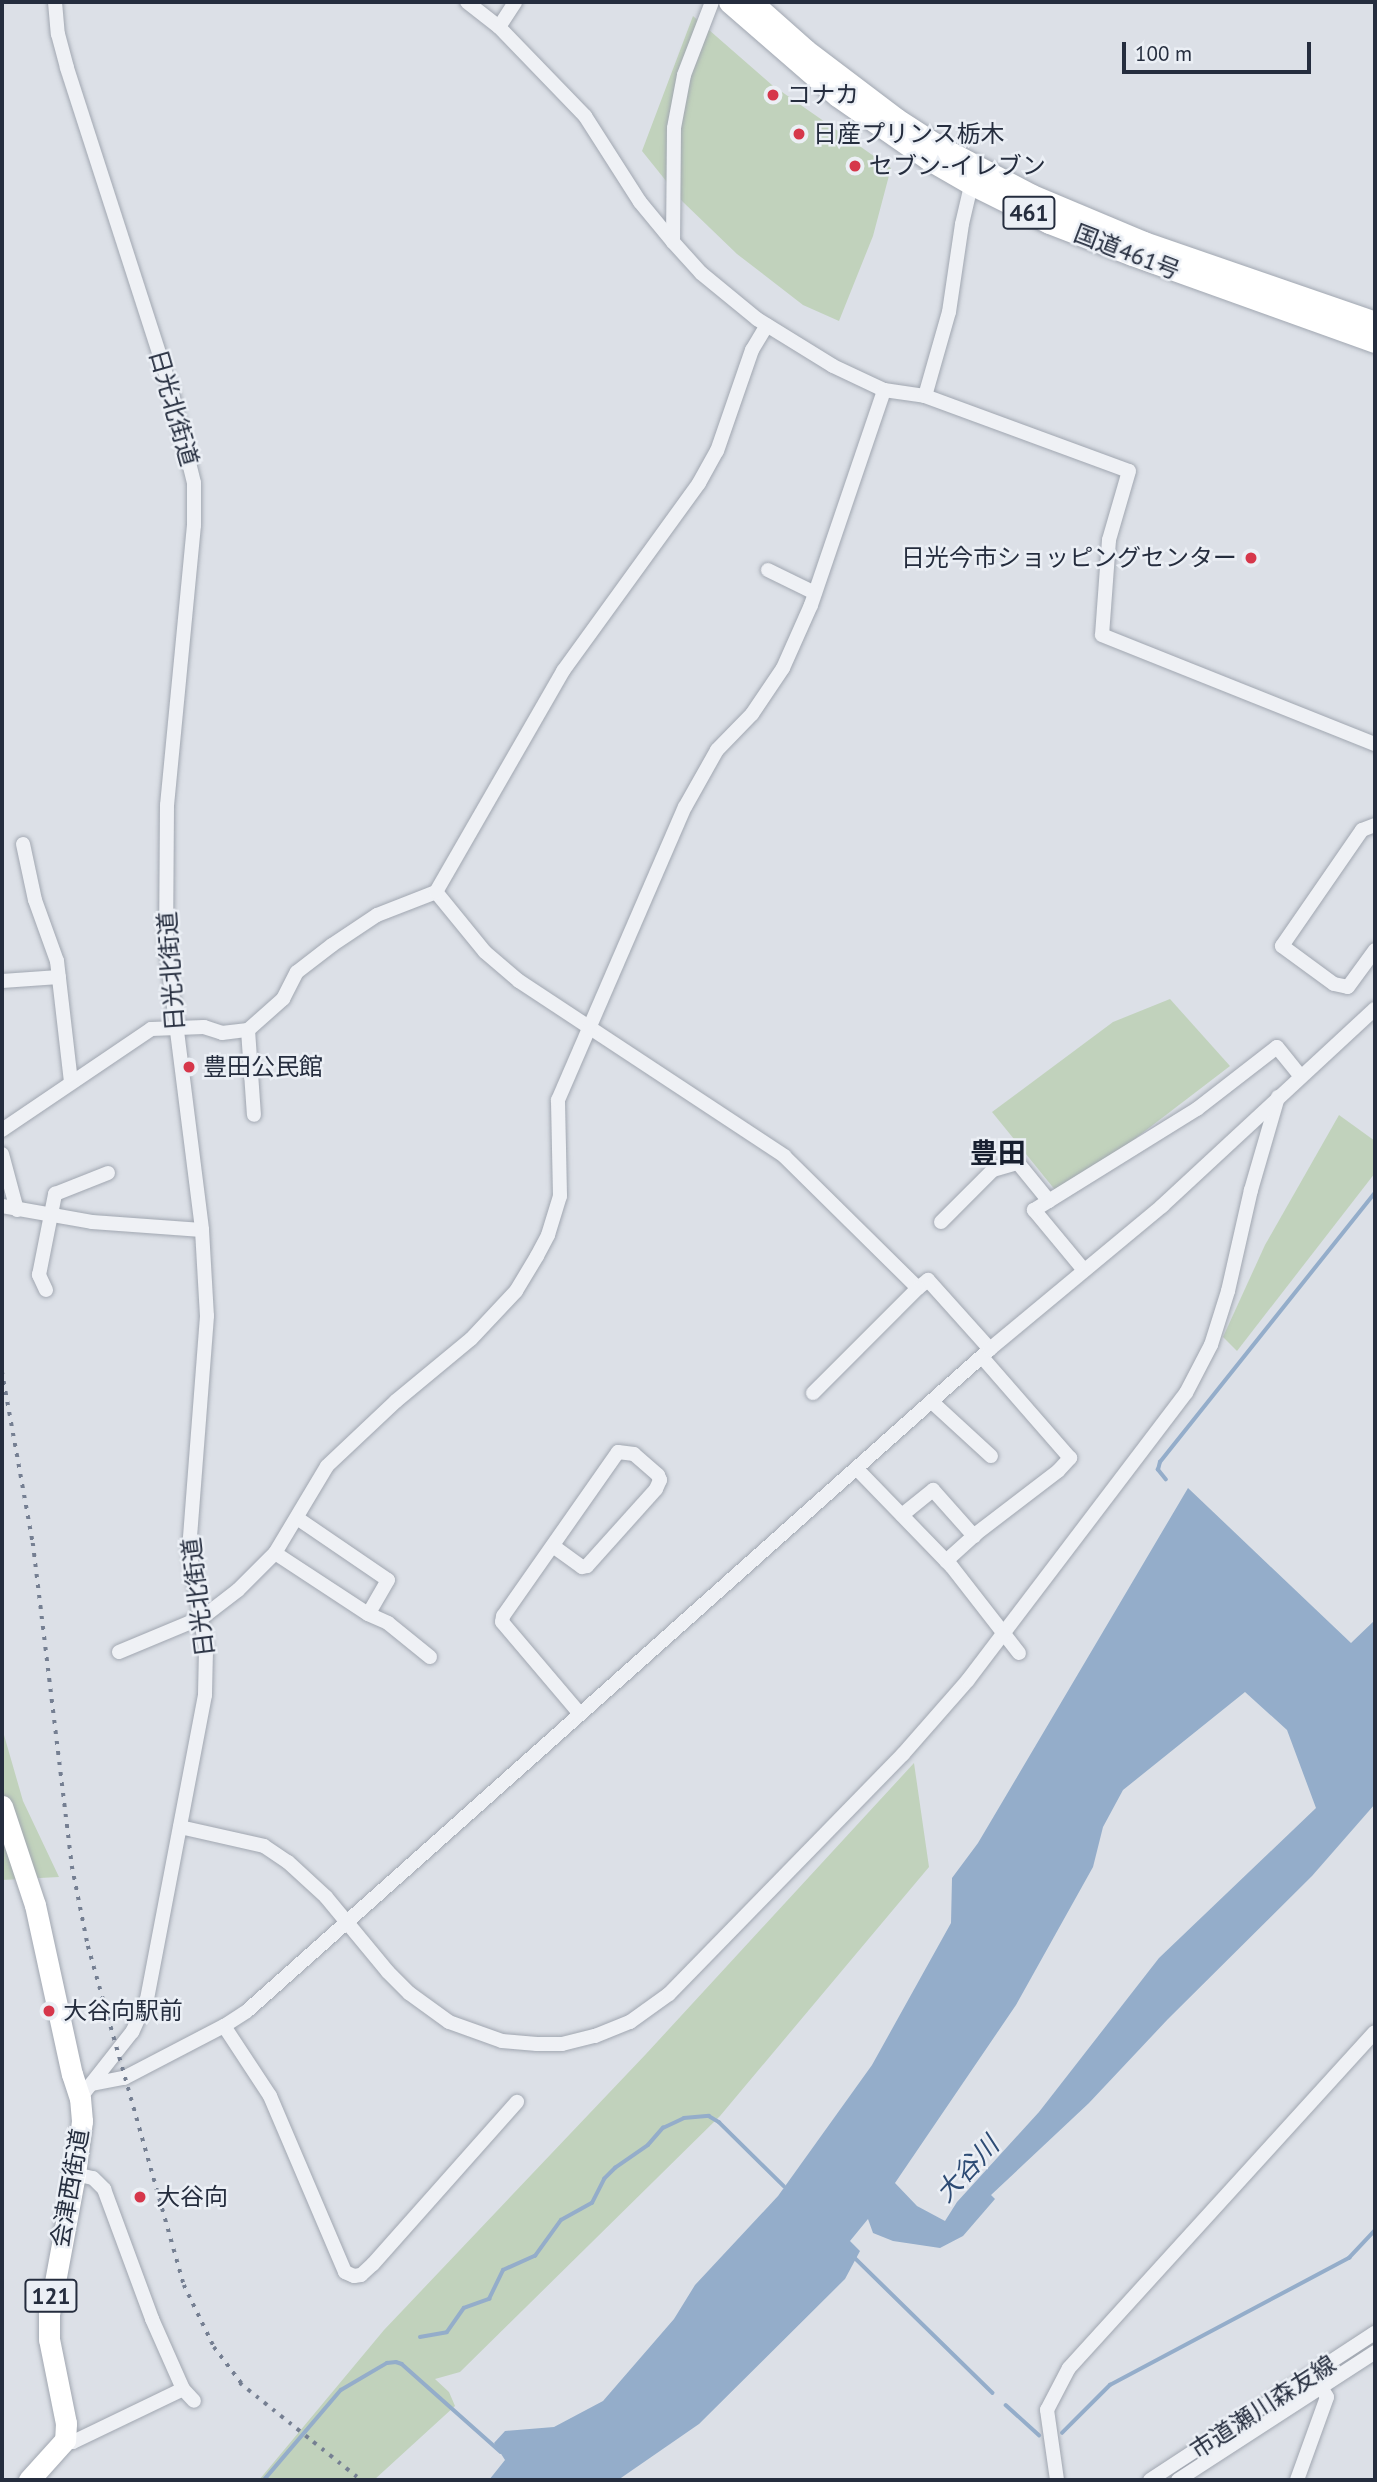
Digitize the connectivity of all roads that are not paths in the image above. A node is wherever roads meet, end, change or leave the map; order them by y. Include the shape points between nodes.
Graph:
1 (55, 2) edge
2 (467, 2) edge
3 (514, 2) edge
4 (712, 2) edge
5 (729, 2) edge
6 (752, 2) edge
7 (499, 27) junction
8 (974, 175) junction
9 (673, 242) junction
10 (1375, 322) edge
11 (766, 325) junction
12 (1375, 342) edge
13 (884, 390) junction
14 (925, 396) junction
15 (768, 570) dead end
16 (815, 593) junction
17 (1375, 744) edge
18 (1375, 825) edge
19 (23, 844) dead end
20 (436, 892) junction
21 (1375, 950) edge
22 (59, 977) junction
23 (2, 981) edge
24 (1375, 1009) edge
25 (591, 1026) junction
26 (174, 1028) junction
27 (248, 1030) junction
28 (1301, 1077) junction
29 (71, 1082) junction
30 (1278, 1097) junction
31 (254, 1115) dead end
32 (2, 1130) edge
33 (2, 1154) edge
34 (108, 1173) dead end
35 (1049, 1201) junction
36 (2, 1206) edge
37 (16, 1210) junction
38 (50, 1215) junction
39 (941, 1222) dead end
40 (202, 1230) junction
41 (1079, 1272) junction
42 (918, 1288) junction
43 (46, 1290) dead end
44 (986, 1353) junction
45 (813, 1394) dead end
46 (932, 1402) junction
47 (991, 1456) dead end
48 (857, 1469) junction
49 (902, 1516) junction
50 (298, 1518) junction
51 (974, 1536) junction
52 (553, 1546) junction
53 (275, 1553) junction
54 (946, 1561) junction
55 (368, 1614) junction
56 (203, 1616) junction
57 (1004, 1633) junction
58 (119, 1652) dead end
59 (1019, 1653) dead end
60 (430, 1657) dead end
61 (580, 1714) junction
62 (2, 1807) edge
63 (180, 1827) junction
64 (346, 1921) junction
65 (224, 2026) junction
66 (1375, 2032) edge
67 (86, 2091) junction
68 (517, 2102) dead end
69 (75, 2174) junction
70 (1375, 2333) edge
71 (1375, 2352) edge
72 (1317, 2381) junction
73 (183, 2389) junction
74 (194, 2401) dead end
75 (65, 2440) junction
76 (29, 2480) edge
77 (1058, 2480) edge
78 (1150, 2480) edge
79 (1178, 2480) edge
80 (1297, 2480) edge

1 - 26 street, 日光北街道 via 67,68 172,394 194,483 194,525 167,805 166,944
2 - 7 street
3 - 7 street
4 - 9 street via 684,75 674,128
5 - 8 highway, 国道461号 / 461 via 837,96 929,160
6 - 8 highway, 国道461号 / 461 via 846,82
7 - 9 street via 584,116 640,202
8 - 10 highway, 国道461号 / 461 via 1106,228
8 - 12 highway, 国道461号 / 461 via 1049,223
8 - 14 street via 949,312
9 - 11 street via 701,273
11 - 13 street via 833,366
11 - 20 street via 752,350 717,451 699,483 563,671
13 - 14 street
13 - 16 street
14 - 17 street via 1129,471 1109,540 1102,635 1107,640
15 - 16 street
16 - 25 street via 783,668 752,714 717,750 685,807
18 - 21 street via 1362,830 1282,946 1334,984 1348,988
19 - 22 street
20 - 25 street via 501,967
20 - 27 street via 377,915 332,945 297,972 283,999
22 - 23 street
22 - 29 street
24 - 28 street
25 - 42 street via 784,1156
25 - 50 street via 558,1100 560,1196 537,1256 516,1291 471,1339 327,1466
26 - 27 street via 204,1027 222,1033
26 - 29 street via 151,1029
26 - 40 street, 日光北街道
27 - 31 street
28 - 30 street
28 - 35 street via 1277,1047 1197,1109
29 - 32 street
30 - 41 street via 1162,1206
30 - 57 street via 1228,1292 1199,1370
33 - 37 street
34 - 38 street via 55,1194
35 - 39 street via 1018,1163 993,1170
35 - 41 street via 1034,1210
36 - 37 street
37 - 38 street
38 - 40 street
38 - 43 street via 39,1275
40 - 56 street, 日光北街道 via 207,1316 189,1548
41 - 44 street
42 - 44 street via 928,1280
42 - 45 street
44 - 46 street
44 - 51 street via 1070,1458
46 - 47 street
46 - 48 street
48 - 49 street
48 - 61 street
49 - 51 street via 933,1490
49 - 54 street
50 - 53 street
50 - 55 street via 388,1580
51 - 54 street
52 - 52 street via 618,1452 634,1454 658,1475 656,1489 587,1566
52 - 61 street via 502,1622
53 - 55 street
53 - 56 street
54 - 57 street
55 - 60 street via 388,1623
56 - 58 street
56 - 63 street, 日光北街道 via 205,1695
57 - 59 street
57 - 64 street via 903,1754 669,1994 631,2021 562,2044 502,2041 476,2034 449,2022 409,1993
61 - 64 street
62 - 67 highway, 会津西街道 / 121 via 35,1905 72,2074
63 - 64 street via 264,1846 309,1880
63 - 67 street, 日光北街道 via 147,1999 132,2032
64 - 65 street via 247,2011
65 - 67 street via 124,2078
65 - 68 street via 270,2096 345,2272 354,2276 373,2264
66 - 77 street via 1069,2368 1047,2410
67 - 69 highway, 会津西街道 / 121
69 - 73 street via 93,2178 104,2189 138,2285
69 - 75 highway, 会津西街道 / 121 via 49,2314
70 - 72 street, 市道瀬川森友線
71 - 72 street, 市道瀬川森友線
72 - 78 street, 市道瀬川森友線
72 - 79 street, 市道瀬川森友線
72 - 80 street via 1327,2397
73 - 74 street
73 - 75 street via 73,2442
75 - 76 highway

